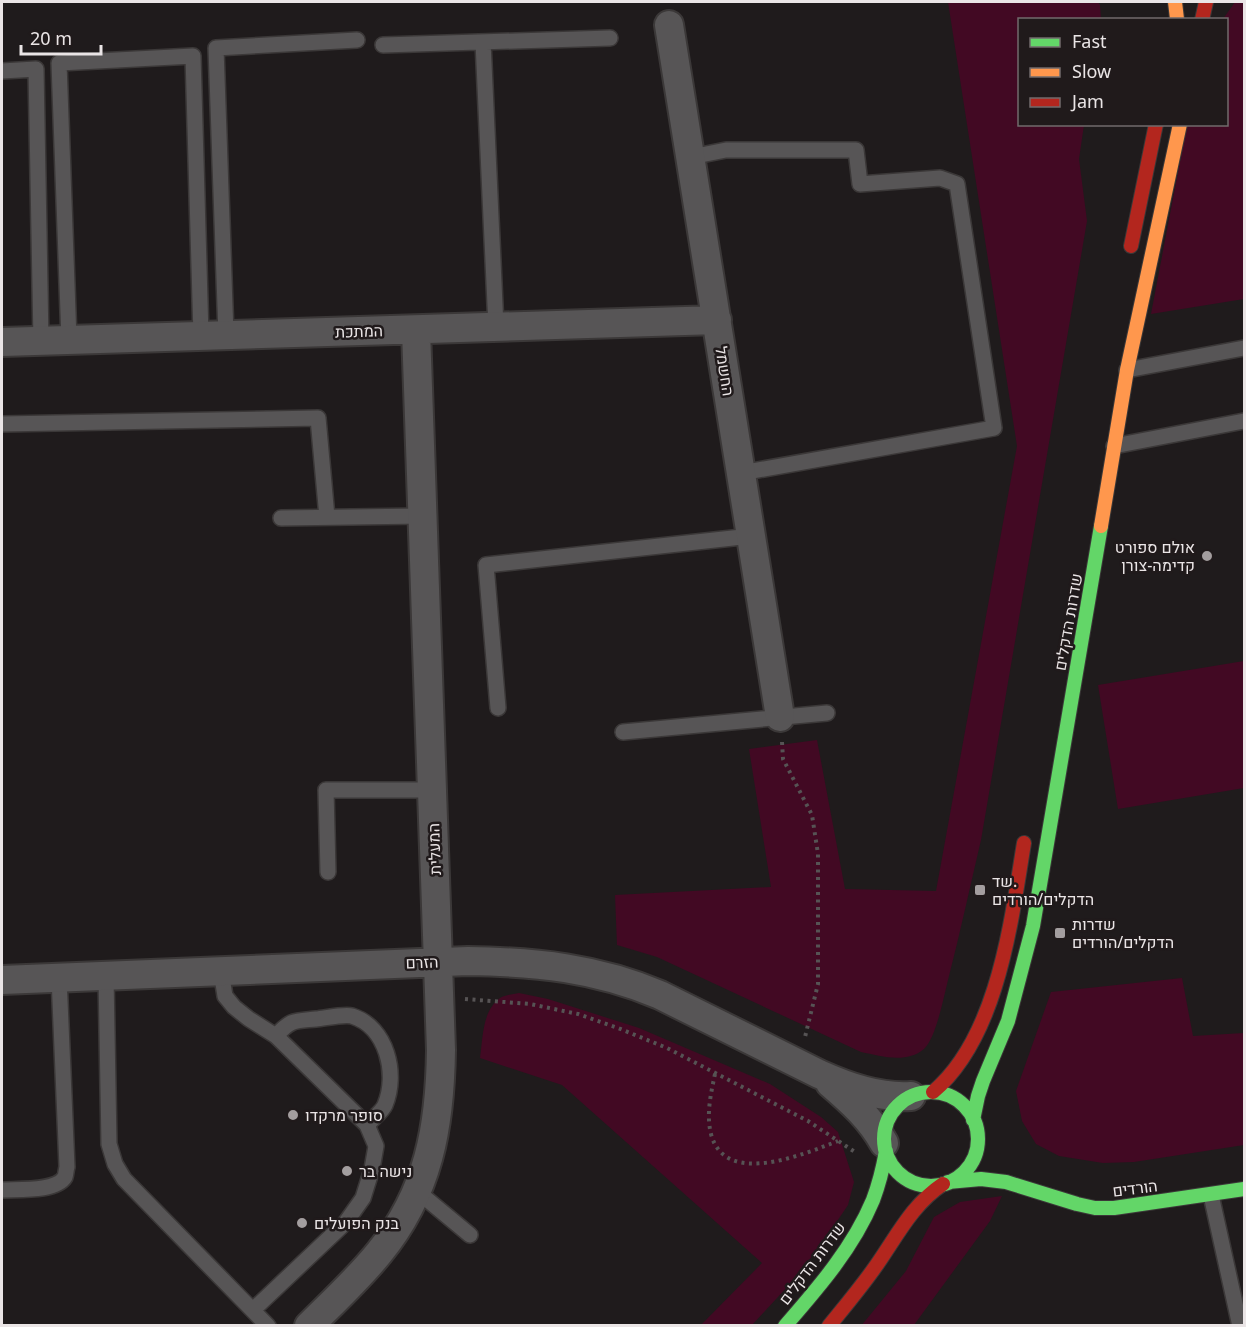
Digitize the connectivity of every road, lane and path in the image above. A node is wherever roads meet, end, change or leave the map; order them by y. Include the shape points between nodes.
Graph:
1 (1175, 2) edge
2 (1181, 2) edge
3 (1206, 2) edge
4 (1177, 18) edge
5 (1177, 18) edge
6 (1202, 18) edge
7 (669, 25) dead end
8 (610, 38) dead end
9 (357, 40) dead end
10 (483, 42) junction
11 (383, 45) dead end
12 (2, 71) edge
13 (1156, 126) edge
14 (1180, 126) edge
15 (691, 158) junction
16 (1128, 262) dead end
17 (717, 320) junction
18 (496, 327) junction
19 (416, 330) junction
20 (214, 336) junction
21 (69, 340) junction
22 (41, 341) junction
23 (2, 342) edge
24 (1245, 348) edge
25 (1127, 370) junction
26 (1245, 421) edge
27 (2, 424) edge
28 (1114, 446) junction
29 (741, 473) junction
30 (422, 516) junction
31 (327, 517) junction
32 (281, 518) dead end
33 (751, 536) junction
34 (498, 708) dead end
35 (827, 712) dead end
36 (780, 717) junction
37 (623, 732) dead end
38 (432, 790) junction
39 (1026, 829) dead end
40 (328, 872) dead end
41 (438, 962) junction
42 (222, 971) junction
43 (106, 976) junction
44 (59, 977) junction
45 (2, 980) edge
46 (440, 997) junction
47 (276, 1036) junction
48 (809, 1069) junction
49 (715, 1074) junction
50 (922, 1094) junction
51 (974, 1123) junction
52 (367, 1125) junction
53 (838, 1141) junction
54 (989, 1147) dead end
55 (884, 1155) junction
56 (1010, 1170) dead end
57 (945, 1183) junction
58 (1031, 1189) junction
59 (1245, 1189) edge
60 (2, 1190) edge
61 (417, 1191) junction
62 (1210, 1195) junction
63 (470, 1235) dead end
64 (253, 1310) junction
65 (316, 1323) edge
66 (268, 1326) edge
67 (785, 1326) edge
68 (829, 1326) edge
69 (1240, 1326) edge

1 - 4 street
2 - 5 street
3 - 6 street
7 - 15 street, החשמל
8 - 10 lane
9 - 20 lane via 216,48
10 - 11 lane
10 - 18 lane
12 - 22 lane via 36,69
13 - 16 street
14 - 25 street, שדרות הדקלים
15 - 17 street, החשמל
15 - 29 lane via 726,150 856,150 860,184 940,178 957,184 994,428
17 - 18 street, המתכת
17 - 29 street, החשמל
18 - 19 street, המתכת
19 - 20 street, המתכת
19 - 30 street, המעלית
20 - 21 street, המתכת
20 - 21 lane via 193,56 59,63
21 - 22 street, המתכת
22 - 23 street, המתכת
24 - 25 lane
25 - 28 street, שדרות הדקלים
26 - 28 lane
27 - 31 lane via 318,418
28 - 51 street, שדרות הדקלים via 1033,926 1008,1021 978,1096
29 - 33 street, החשמל
30 - 31 lane
30 - 38 street, המעלית
31 - 32 lane
33 - 34 lane via 486,565
33 - 36 street, החשמל
35 - 36 lane
36 - 37 lane
36 - 48 path via 783,759 812,815 818,854 818,984
38 - 40 lane via 326,790
38 - 41 street, המעלית
39 - 50 street via 998,978 966,1054 949,1078
41 - 42 street, הזרם
41 - 46 street, המעלית
41 - 48 street, הזרם via 536,964 578,969 619,980 660,995
42 - 43 street, הזרם
42 - 47 lane via 225,996 234,1008
43 - 44 street, הזרם
43 - 64 lane via 109,1144 115,1164 124,1179
44 - 45 street, הזרם
44 - 60 lane via 67,1167 64,1178 55,1185
46 - 49 path via 530,1004 578,1014 667,1048
46 - 61 street, המעלית via 440,1100 432,1147
47 - 52 lane
47 - 52 lane via 294,1021 350,1015 378,1032 387,1052 391,1077 385,1106
48 - 50 street, הזרם via 863,1090 891,1096
48 - 55 street, הזרם via 855,1105 874,1127
49 - 53 path via 808,1121
49 - 53 path via 709,1122 714,1143 726,1156 744,1163 772,1162
50 - 51 street via 947,1095 960,1102
50 - 55 street via 899,1104 890,1115
51 - 54 street
51 - 57 street via 974,1156 962,1174
52 - 64 lane via 376,1146 363,1198 346,1222
53 - 55 path
55 - 57 street via 907,1179 921,1185
55 - 67 street, שדרות הדקלים via 874,1198 852,1242
56 - 58 street, הורדים
57 - 58 street, הורדים via 989,1180
57 - 68 street via 914,1210
58 - 62 street, הורדים via 1068,1202 1105,1208
59 - 62 street, הורדים
61 - 63 lane
61 - 65 street, המעלית via 394,1233
62 - 69 lane
64 - 66 lane

